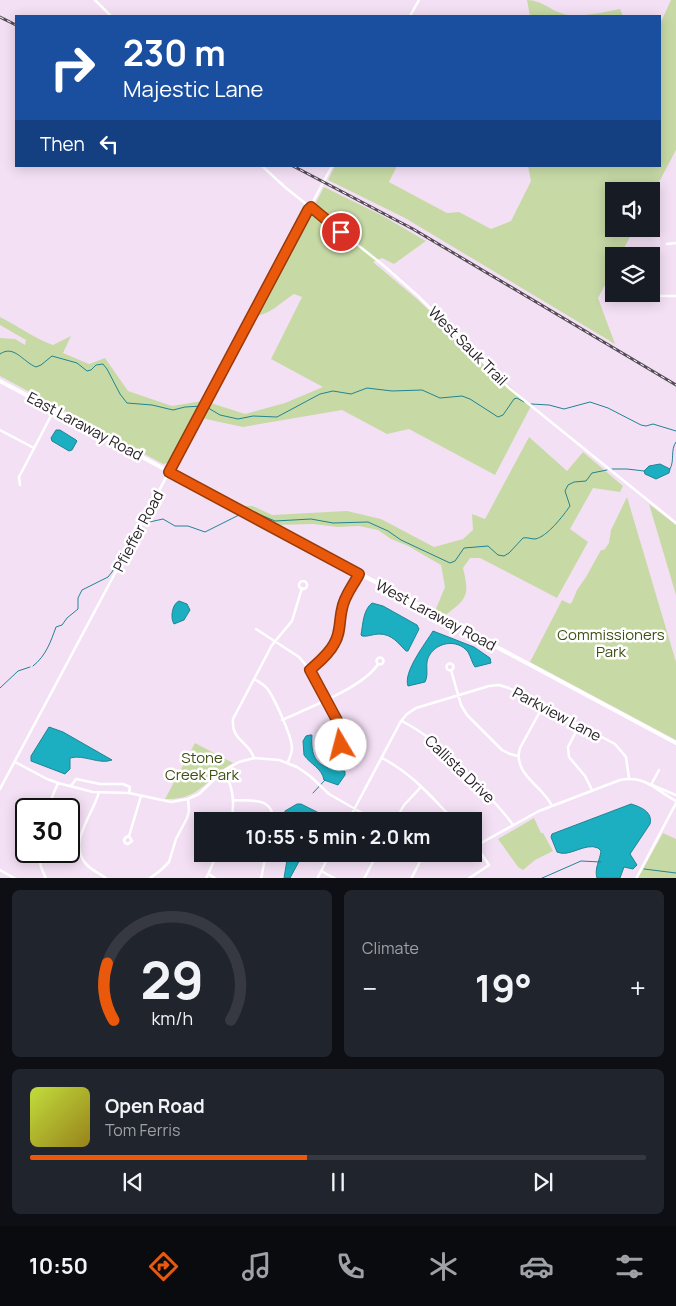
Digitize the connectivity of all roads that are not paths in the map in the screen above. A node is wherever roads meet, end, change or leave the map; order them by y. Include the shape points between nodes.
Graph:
1 (94, 0) edge
2 (418, 0) edge
3 (110, 15) edge
4 (410, 15) edge
5 (263, 167) edge
6 (331, 167) edge
7 (311, 207) junction
8 (676, 243) edge
9 (667, 244) dead end
10 (660, 295) edge
11 (676, 296) edge
12 (0, 380) edge
13 (54, 410) junction
14 (0, 430) edge
15 (34, 448) junction
16 (169, 472) junction
17 (20, 485) dead end
18 (676, 524) edge
19 (358, 573) junction
20 (302, 588) dead end
21 (256, 629) dead end
22 (275, 640) junction
23 (378, 664) dead end
24 (310, 670) junction
25 (450, 670) dead end
26 (254, 678) junction
27 (458, 695) junction
28 (326, 700) junction
29 (543, 706) junction
30 (282, 720) junction
31 (401, 721) junction
32 (579, 726) junction
33 (339, 740) dead end
34 (676, 743) edge
35 (518, 756) junction
36 (254, 758) junction
37 (382, 758) junction
38 (15, 762) junction
39 (288, 762) junction
40 (659, 770) dead end
41 (223, 771) junction
42 (629, 778) junction
43 (58, 783) junction
44 (651, 785) junction
45 (71, 786) junction
46 (422, 787) junction
47 (0, 789) edge
48 (592, 790) junction
49 (99, 792) junction
50 (129, 793) junction
51 (676, 795) edge
52 (141, 796) junction
53 (52, 798) edge
54 (188, 799) junction
55 (233, 800) junction
56 (676, 802) edge
57 (552, 806) junction
58 (354, 809) junction
59 (232, 812) edge
60 (272, 812) edge
61 (352, 812) edge
62 (360, 812) edge
63 (400, 812) edge
64 (446, 812) edge
65 (513, 825) junction
66 (129, 836) dead end
67 (482, 843) edge
68 (482, 854) edge
69 (213, 862) edge
70 (264, 862) edge
71 (326, 862) edge
72 (373, 862) edge
73 (420, 862) edge
74 (40, 863) edge
75 (0, 870) edge
76 (321, 871) junction
77 (209, 874) junction
78 (16, 878) edge
79 (46, 878) edge
80 (107, 878) edge
81 (149, 878) edge
82 (206, 878) edge
83 (216, 878) edge
84 (261, 878) edge
85 (317, 878) edge
86 (336, 878) edge
87 (364, 878) edge
88 (411, 878) edge
89 (468, 878) edge
90 (636, 878) edge

1 - 3 street
2 - 4 street
5 - 7 street, West Sauk Trail
6 - 7 street, Pfieffer Road
7 - 16 street, Pfieffer Road
7 - 18 street, West Sauk Trail via 418,296 509,388
8 - 9 street
10 - 11 street
12 - 13 main road, East Laraway Road
13 - 15 street
13 - 16 main road, East Laraway Road
14 - 15 street
15 - 17 street via 19,477
16 - 19 main road, West Laraway Road
16 - 38 street, Pfieffer Road
19 - 24 street via 347,589 337,638
19 - 34 main road, West Laraway Road
20 - 22 street via 292,621
21 - 22 street
22 - 24 street via 299,657
22 - 26 street
23 - 28 street via 366,678
24 - 28 street
25 - 27 street
26 - 30 street via 268,690
26 - 36 street via 234,716 233,726 236,736 250,749
27 - 29 street, Parkview Lane via 499,685
27 - 31 street, Parkview Lane via 416,708
27 - 35 street via 467,715 500,748
28 - 30 street
28 - 33 street via 340,728
29 - 32 street, Parkview Lane
29 - 35 street
30 - 39 street via 292,746
31 - 37 street, Parkview Lane
31 - 65 street, Callista Drive via 440,746
32 - 42 street, Parkview Lane via 620,749 628,761
32 - 48 street via 568,747 569,756
35 - 57 street via 523,772
36 - 39 street
36 - 41 street
37 - 46 street via 404,770
37 - 58 street, Parkview Lane
38 - 43 street
38 - 47 street, Pfieffer Road
39 - 58 street
40 - 44 street
41 - 54 street via 204,790
41 - 55 street via 231,786
42 - 44 street
42 - 48 street
43 - 45 street
43 - 53 street
44 - 51 street
44 - 56 street
45 - 49 street
45 - 50 street via 76,779 123,784 130,787
46 - 63 street
46 - 64 street
48 - 57 street
49 - 50 street
49 - 80 street via 81,833 79,847 87,865
50 - 52 street
52 - 54 street via 165,802
52 - 66 street
54 - 81 street via 187,818 168,862
55 - 59 street
55 - 60 street via 258,800
56 - 90 street
57 - 65 street
58 - 61 street, Parkview Lane
58 - 62 street
65 - 67 street
68 - 89 street via 489,865
69 - 77 street
70 - 84 street
71 - 76 street
72 - 87 street
73 - 88 street
74 - 79 street
75 - 78 street
76 - 85 street
76 - 86 street
77 - 82 street
77 - 83 street

